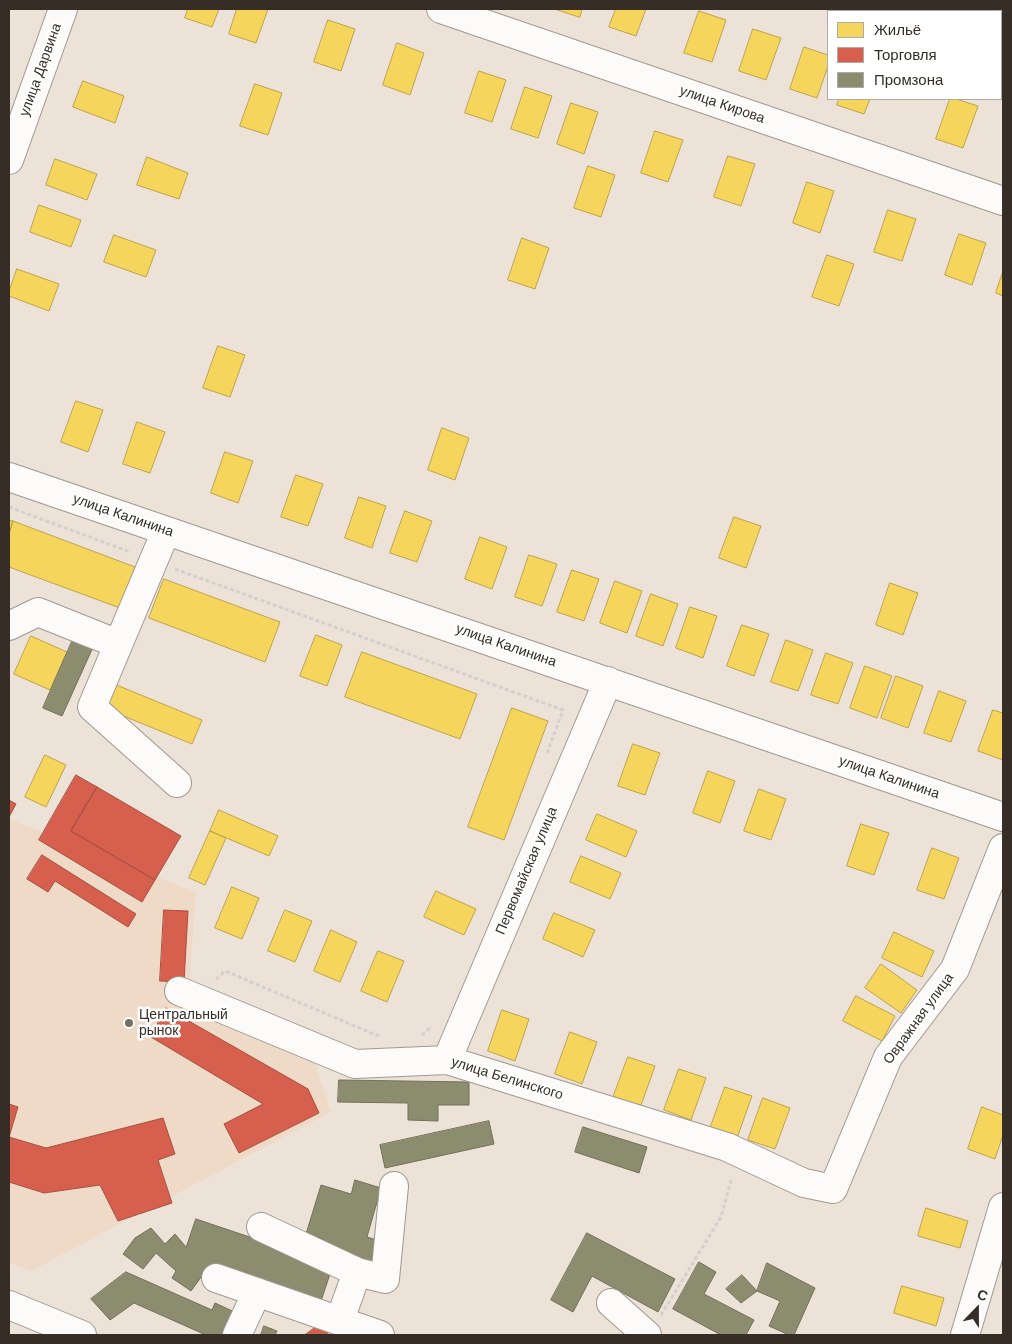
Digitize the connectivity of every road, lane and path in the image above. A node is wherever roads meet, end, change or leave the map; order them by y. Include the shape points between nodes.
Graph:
1 (63, 9) edge
2 (441, 9) edge
3 (9, 160) edge
4 (1003, 201) edge
5 (9, 477) edge
6 (9, 507) edge
7 (166, 530) junction
8 (153, 561) junction
9 (9, 626) edge
10 (118, 644) junction
11 (608, 681) junction
12 (546, 756) dead end
13 (177, 783) dead end
14 (1003, 817) edge
15 (1003, 848) edge
16 (187, 995) joint
17 (435, 1022) dead end
18 (419, 1037) dead end
19 (385, 1038) dead end
20 (447, 1060) junction
21 (727, 1147) junction
22 (394, 1186) dead end
23 (833, 1189) joint
24 (1003, 1207) edge
25 (261, 1227) dead end
26 (357, 1272) junction
27 (216, 1278) dead end
28 (257, 1292) junction
29 (611, 1303) dead end
30 (9, 1305) edge
31 (340, 1320) junction
32 (654, 1327) edge
33 (72, 1333) edge
34 (237, 1335) edge
35 (380, 1335) edge
36 (965, 1335) edge

1 - 3 street, улица Дарвина
2 - 4 street, улица Кирова
5 - 7 street, улица Калинина
6 - 8 path
7 - 8 street
7 - 11 street, улица Калинина
8 - 10 street
8 - 12 path via 563,710
9 - 10 street via 38,612
10 - 13 street via 92,707
11 - 14 street, улица Калинина
11 - 20 street, Первомайская улица
15 - 23 street, Овражная улица via 954,969 888,1057
16 - 19 path via 225,971
16 - 20 street, улица Белинского via 354,1064
17 - 18 path
20 - 21 street, улица Белинского
21 - 23 street, улица Белинского via 804,1183
21 - 32 path via 733,1174 721,1216
22 - 26 street via 385,1279
24 - 36 street
25 - 26 street
26 - 31 street
27 - 28 street
28 - 31 street
28 - 34 street
29 - 32 street
30 - 33 street
31 - 35 street

